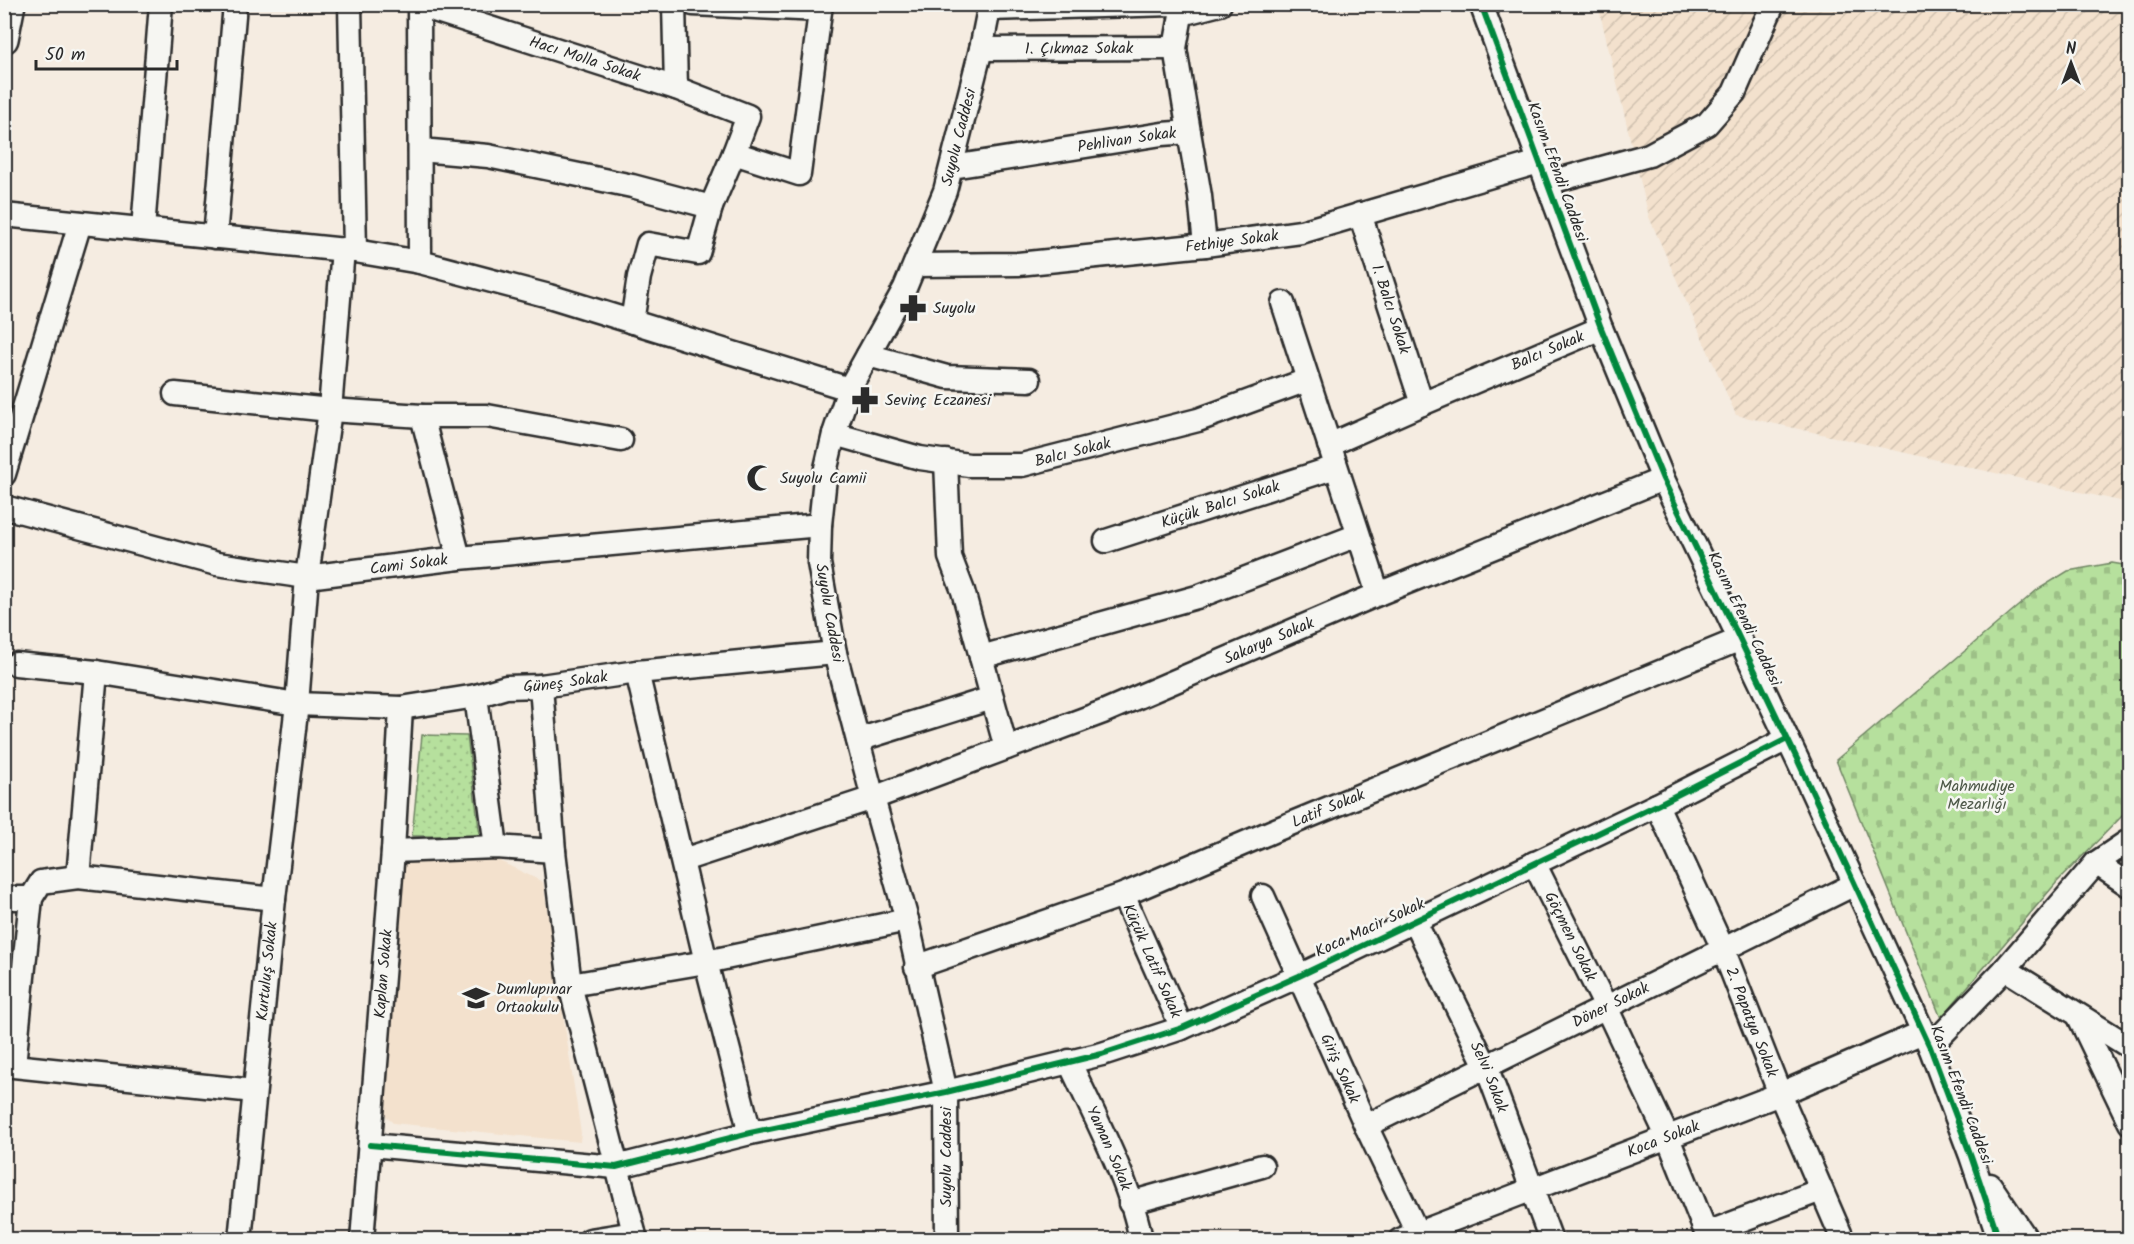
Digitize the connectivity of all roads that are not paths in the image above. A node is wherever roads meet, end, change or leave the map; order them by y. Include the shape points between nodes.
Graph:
1 (11, 4) edge
2 (161, 4) edge
3 (235, 4) edge
4 (350, 4) edge
5 (421, 4) edge
6 (674, 4) edge
7 (693, 4) edge
8 (1220, 4) edge
9 (1481, 4) edge
10 (1773, 4) edge
11 (821, 7) edge
12 (990, 7) edge
13 (1179, 8) edge
14 (4, 39) edge
15 (1175, 48) junction
16 (981, 49) junction
17 (676, 88) junction
18 (1189, 132) junction
19 (420, 150) junction
20 (734, 153) junction
21 (1539, 162) junction
22 (952, 167) junction
23 (1546, 183) junction
24 (711, 207) junction
25 (1360, 214) junction
26 (4, 215) edge
27 (80, 223) junction
28 (143, 229) junction
29 (216, 237) junction
30 (1205, 245) junction
31 (349, 250) junction
32 (420, 262) junction
33 (915, 265) junction
34 (1283, 303) dead end
35 (632, 322) junction
36 (1602, 328) junction
37 (868, 355) junction
38 (1029, 380) dead end
39 (1307, 380) junction
40 (849, 389) junction
41 (175, 394) dead end
42 (1422, 404) junction
43 (330, 410) junction
44 (422, 416) junction
45 (834, 434) junction
46 (621, 440) dead end
47 (1329, 445) junction
48 (946, 461) junction
49 (1336, 467) junction
50 (4, 474) edge
51 (1663, 479) junction
52 (4, 507) edge
53 (820, 525) junction
54 (1358, 535) junction
55 (1106, 541) dead end
56 (459, 558) junction
57 (307, 577) junction
58 (1378, 594) junction
59 (1738, 640) junction
60 (835, 652) junction
61 (981, 657) junction
62 (16, 664) dead end
63 (96, 672) junction
64 (637, 672) junction
65 (541, 686) junction
66 (476, 696) junction
67 (992, 698) junction
68 (297, 704) junction
69 (401, 708) junction
70 (1787, 739) junction
71 (858, 740) junction
72 (1006, 748) junction
73 (873, 798) junction
74 (1657, 805) junction
75 (2130, 840) edge
76 (496, 846) junction
77 (393, 851) junction
78 (554, 851) junction
79 (683, 860) junction
80 (1534, 863) junction
81 (2096, 863) junction
82 (78, 877) junction
83 (1855, 884) junction
84 (2130, 886) edge
85 (1123, 895) junction
86 (1263, 896) dead end
87 (4, 898) edge
88 (31, 898) junction
89 (274, 899) junction
90 (907, 920) junction
91 (1415, 922) junction
92 (1723, 949) junction
93 (706, 962) junction
94 (916, 967) junction
95 (2005, 969) junction
96 (1299, 976) junction
97 (570, 985) junction
98 (1606, 1007) junction
99 (2079, 1017) junction
100 (1182, 1028) junction
101 (1926, 1039) junction
102 (2130, 1047) edge
103 (1069, 1061) junction
104 (9, 1065) edge
105 (1486, 1066) junction
106 (254, 1091) junction
107 (946, 1092) junction
108 (1780, 1094) junction
109 (2128, 1117) edge
110 (1366, 1126) junction
111 (750, 1133) junction
112 (1668, 1137) junction
113 (370, 1145) junction
114 (1971, 1156) junction
115 (1262, 1166) dead end
116 (616, 1167) junction
117 (1533, 1188) junction
118 (1821, 1190) junction
119 (1131, 1203) junction
120 (635, 1236) edge
121 (1708, 1236) edge
122 (1413, 1238) edge
123 (240, 1239) edge
124 (362, 1239) edge
125 (590, 1239) edge
126 (946, 1239) edge
127 (1140, 1239) edge
128 (1551, 1239) edge
129 (1843, 1239) edge
130 (1997, 1239) edge
131 (2026, 1239) edge

1 - 14 main road
2 - 28 street
3 - 29 street
4 - 31 street, Kurtuluş Sokak
5 - 17 street, Hacı Molla Sokak
5 - 19 street
6 - 17 street
7 - 11 street
8 - 13 street
9 - 21 street, Kasım Efendi Caddesi
10 - 23 street via 1734,93 1707,124 1649,155
11 - 20 street via 799,174
12 - 13 street
12 - 16 street, Suyolu Caddesi
13 - 15 street
15 - 16 street, 1. Çıkmaz Sokak
15 - 18 street
16 - 22 street, Suyolu Caddesi
17 - 20 street, Hacı Molla Sokak via 747,116
18 - 22 street, Pehlivan Sokak
18 - 30 street, Pehlivan Sokak
19 - 24 street via 488,156
19 - 32 street
20 - 24 street
21 - 23 street, Kasım Efendi Caddesi
21 - 25 street, Fethiye Sokak
22 - 33 street, Suyolu Caddesi
23 - 36 street, Kasım Efendi Caddesi
24 - 35 street via 698,253 648,244
25 - 30 street, Fethiye Sokak via 1301,232
25 - 42 street, 1. Balcı Sokak
26 - 27 street
27 - 28 street
27 - 50 street
28 - 29 street
29 - 31 street
30 - 33 street, Fethiye Sokak via 1018,264
31 - 32 street
31 - 43 street, Kurtuluş Sokak
32 - 35 street
33 - 37 street, Suyolu Caddesi
34 - 39 street
35 - 40 street
36 - 42 street, Balcı Sokak
36 - 51 street, Kasım Efendi Caddesi
37 - 38 street via 947,377
37 - 40 street, Suyolu Caddesi
39 - 47 street
39 - 48 street, Balcı Sokak via 1198,420 1022,465
40 - 45 street, Suyolu Caddesi
41 - 43 street
42 - 47 street, Balcı Sokak
43 - 44 street
43 - 57 street, Kurtuluş Sokak
44 - 46 street via 487,416
44 - 56 street
45 - 48 street, Balcı Sokak via 920,458
45 - 53 street, Suyolu Caddesi
47 - 49 street
48 - 61 street via 950,557
49 - 54 street
49 - 55 street, Küçük Balcı Sokak
51 - 58 street, Sakarya Sokak
51 - 59 street, Kasım Efendi Caddesi
52 - 57 street, Cami Sokak via 217,564
53 - 56 street, Cami Sokak
53 - 60 street, Suyolu Caddesi via 819,563
54 - 58 street
54 - 61 street via 1197,597
56 - 57 street, Cami Sokak
57 - 68 street, Kurtuluş Sokak
58 - 72 street, Sakarya Sokak via 1103,712
59 - 70 street, Kasım Efendi Caddesi
59 - 85 street, Latif Sokak
60 - 64 street, Güneş Sokak
60 - 71 street, Suyolu Caddesi
61 - 67 street
62 - 63 street, Güneş Sokak
63 - 68 street, Güneş Sokak
63 - 82 street
64 - 65 street, Güneş Sokak
64 - 79 street
65 - 66 street, Güneş Sokak via 506,687
65 - 78 street
66 - 69 street, Güneş Sokak
66 - 76 street
67 - 71 street
67 - 72 street
68 - 69 street, Güneş Sokak
68 - 89 street, Kurtuluş Sokak
69 - 77 street, Kaplan Sokak
70 - 74 street, Koca Macir Sokak
70 - 83 street, Kasım Efendi Caddesi
71 - 73 street, Suyolu Caddesi
72 - 73 street, Sakarya Sokak
73 - 79 street, Sakarya Sokak
73 - 90 street, Suyolu Caddesi
74 - 80 street, Koca Macir Sokak
74 - 92 street, 2. Papatya Sokak
75 - 81 street
76 - 77 street
76 - 78 street
77 - 113 street, Kaplan Sokak
78 - 97 street
79 - 93 street
80 - 91 street, Koca Macir Sokak
80 - 98 street, Göçmen Sokak
81 - 84 street
81 - 95 street
82 - 88 street via 41,882
82 - 89 street
83 - 92 street, Döner Sokak
83 - 101 street, Kasım Efendi Caddesi
85 - 94 street, Latif Sokak
85 - 100 street, Küçük Latif Sokak
86 - 96 street, Giriş Sokak
87 - 88 street
88 - 104 street
89 - 106 street, Kurtuluş Sokak
90 - 93 street
90 - 94 street, Suyolu Caddesi
91 - 96 street, Koca Macir Sokak
91 - 105 street, Selvi Sokak
92 - 98 street, Döner Sokak
92 - 108 street, 2. Papatya Sokak
93 - 97 street
93 - 111 street
94 - 107 street, Suyolu Caddesi
95 - 99 street
95 - 101 street
96 - 100 street, Koca Macir Sokak
96 - 110 street, Giriş Sokak
97 - 116 street
98 - 105 street, Döner Sokak
98 - 112 street, Göçmen Sokak
99 - 102 street
99 - 109 street
100 - 103 street, Koca Macir Sokak
101 - 108 street, Koca Sokak
101 - 114 street, Kasım Efendi Caddesi
103 - 107 street, Koca Macir Sokak
103 - 119 street, Yaman Sokak
104 - 106 street
105 - 110 street, Döner Sokak
105 - 117 street, Selvi Sokak
106 - 123 street, Kurtuluş Sokak
107 - 111 street, Koca Macir Sokak
107 - 126 street, Suyolu Caddesi
108 - 112 street, Koca Sokak
108 - 118 street, 2. Papatya Sokak
110 - 122 street, Giriş Sokak
111 - 116 street, Koca Macir Sokak
112 - 117 street, Koca Sokak
112 - 121 street, Göçmen Sokak
113 - 116 street, Koca Macir Sokak
113 - 124 street, Kaplan Sokak
114 - 130 street, Kasım Efendi Caddesi
114 - 131 street, Kasım Efendi Caddesi
115 - 119 street
116 - 120 street
117 - 122 street, Koca Sokak
117 - 128 street, Selvi Sokak
118 - 121 street
118 - 129 street, 2. Papatya Sokak
119 - 127 street, Yaman Sokak
120 - 125 street

